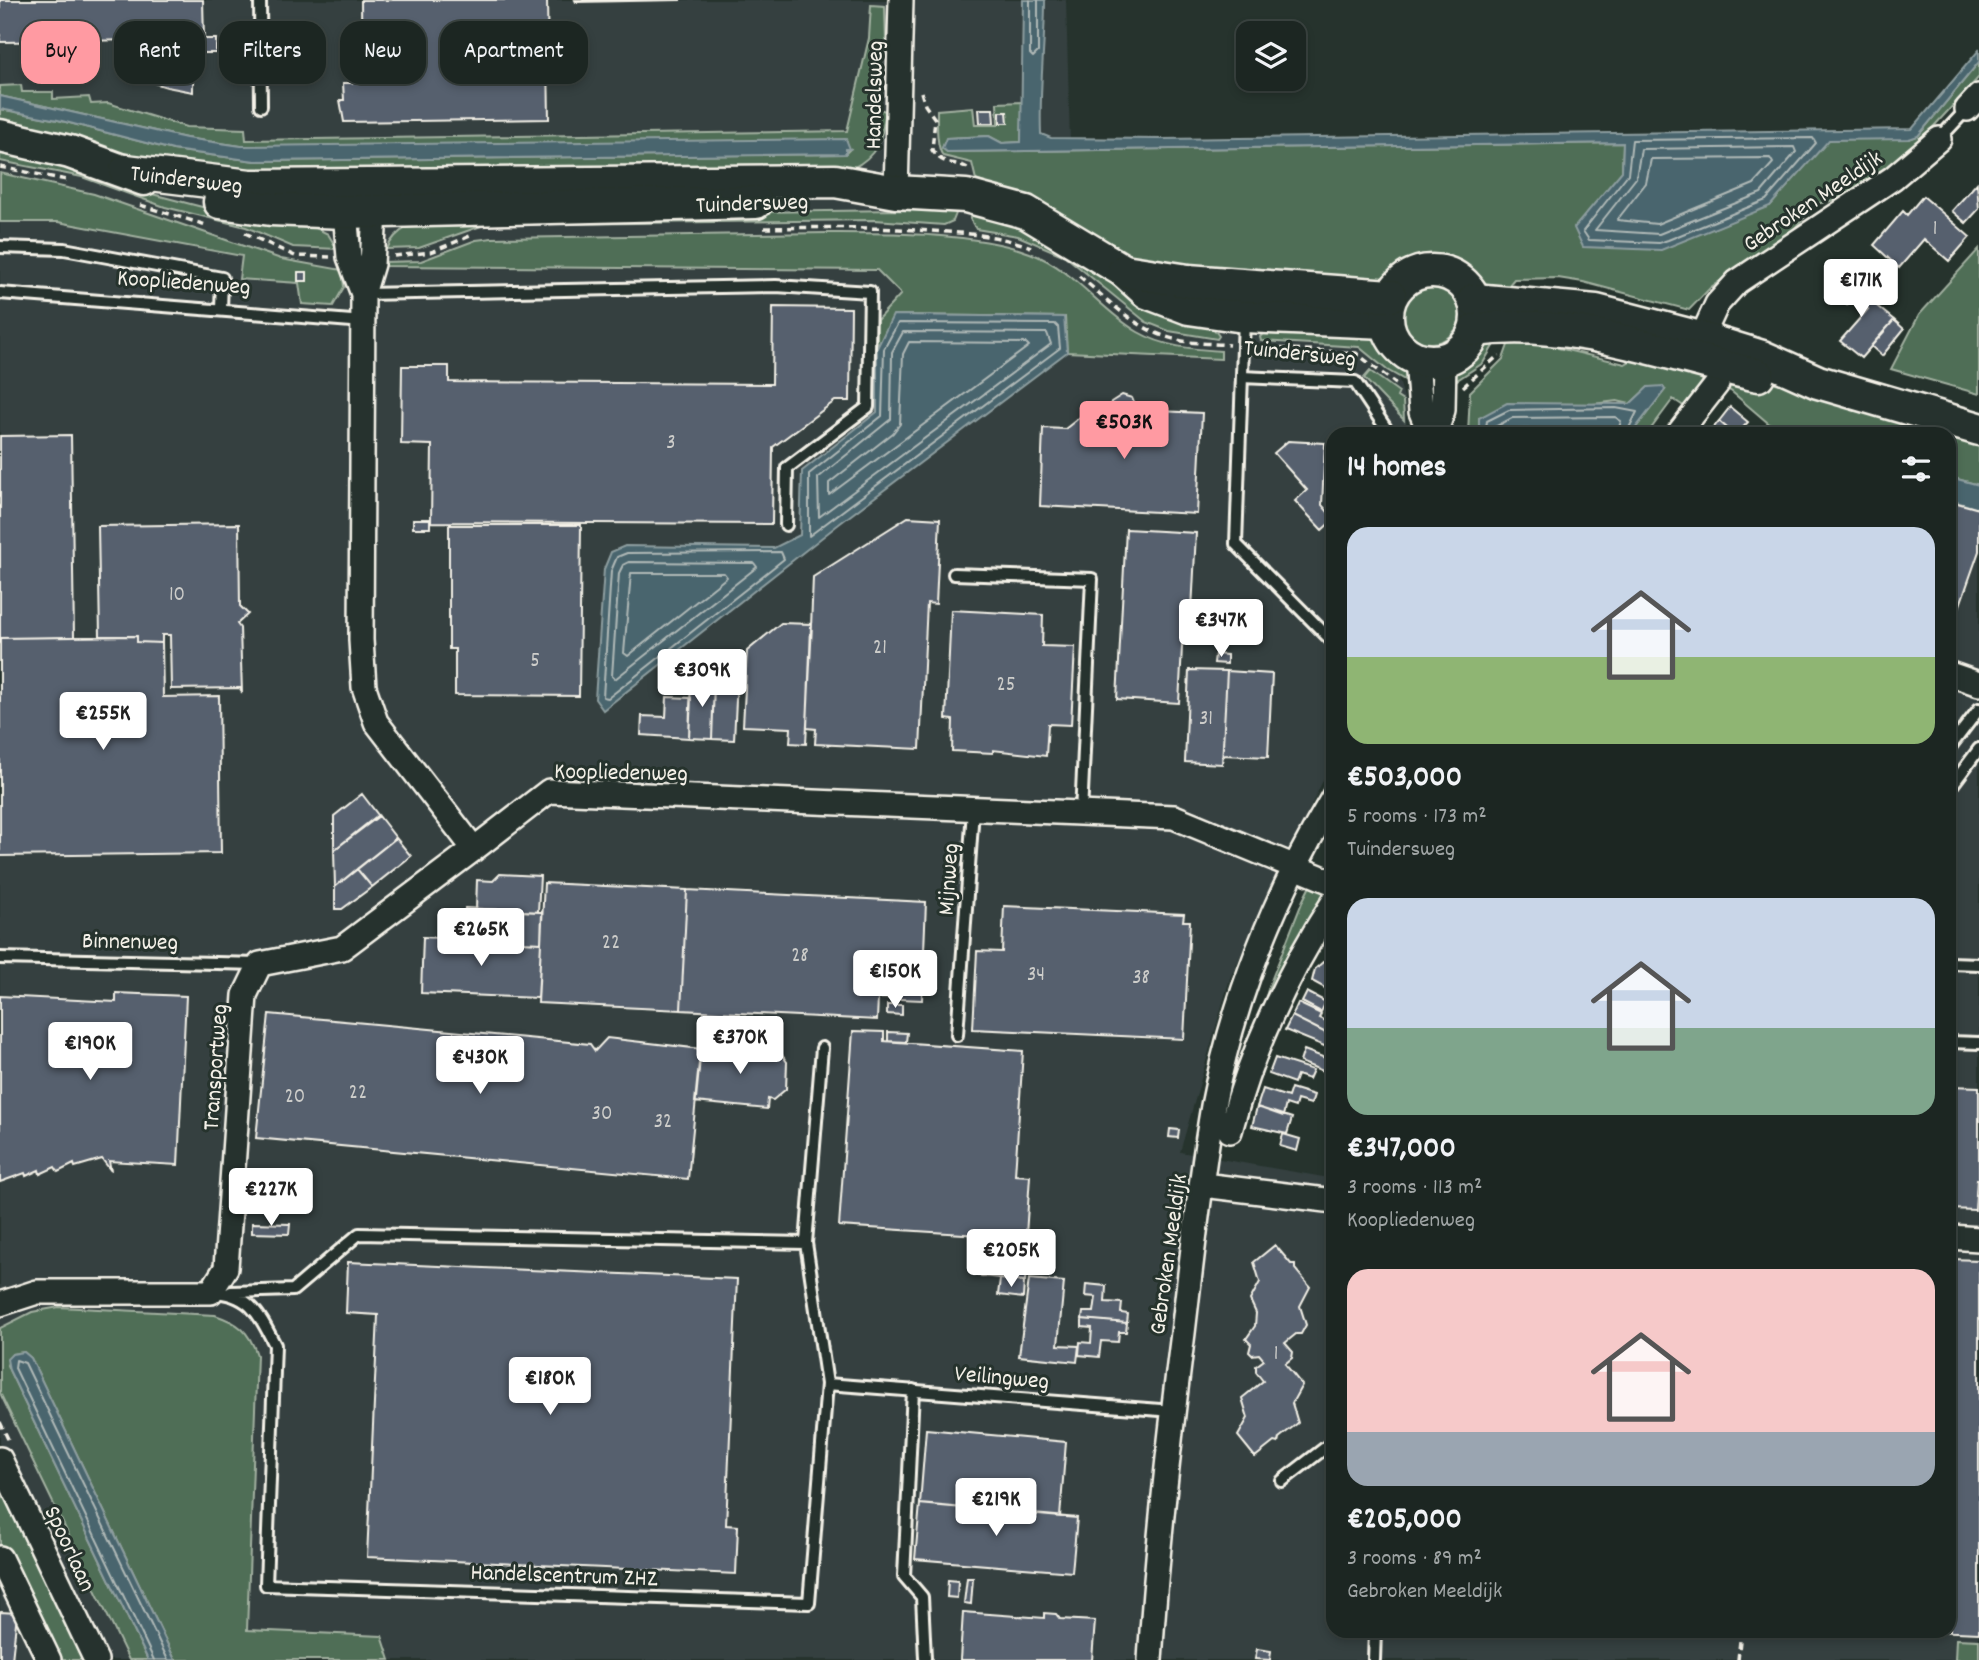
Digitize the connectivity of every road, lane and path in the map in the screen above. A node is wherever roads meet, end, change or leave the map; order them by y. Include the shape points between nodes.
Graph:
1 (260, 0) edge
2 (901, 0) edge
3 (1973, 102) edge
4 (261, 106) dead end
5 (927, 109) dead end
6 (0, 136) edge
7 (1939, 139) joint
8 (0, 167) edge
9 (967, 167) dead end
10 (73, 182) dead end
11 (896, 192) junction
12 (131, 202) dead end
13 (360, 203) junction
14 (211, 226) dead end
15 (751, 228) dead end
16 (240, 232) dead end
17 (476, 233) dead end
18 (0, 247) edge
19 (1033, 248) dead end
20 (373, 256) junction
21 (349, 257) junction
22 (1076, 273) dead end
23 (0, 293) edge
24 (363, 294) junction
25 (1388, 309) junction
26 (221, 310) junction
27 (1244, 310) junction
28 (1475, 315) junction
29 (364, 322) junction
30 (1508, 326) junction
31 (1697, 349) junction
32 (1430, 359) junction
33 (1242, 377) junction
34 (1717, 384) dead end
35 (1420, 390) junction
36 (1456, 392) junction
37 (1385, 427) edge
38 (1428, 427) edge
39 (1435, 427) edge
40 (1683, 427) edge
41 (1979, 429) edge
42 (786, 525) dead end
43 (954, 574) dead end
44 (1326, 635) edge
45 (1956, 676) edge
46 (1979, 684) edge
47 (1979, 709) edge
48 (1956, 739) edge
49 (1979, 749) edge
50 (1956, 781) edge
51 (973, 810) junction
52 (1326, 811) edge
53 (1081, 814) junction
54 (474, 849) junction
55 (1295, 869) junction
56 (1326, 880) edge
57 (1326, 914) edge
58 (0, 958) edge
59 (1956, 963) edge
60 (260, 964) junction
61 (1979, 964) edge
62 (957, 1035) dead end
63 (1956, 1042) edge
64 (1979, 1043) edge
65 (822, 1048) dead end
66 (1230, 1131) dead end
67 (1203, 1185) junction
68 (1326, 1200) edge
69 (1956, 1237) edge
70 (1979, 1239) edge
71 (806, 1243) junction
72 (221, 1292) junction
73 (0, 1304) edge
74 (827, 1384) junction
75 (913, 1390) junction
76 (1173, 1411) junction
77 (1326, 1447) edge
78 (0, 1459) edge
79 (1282, 1481) dead end
80 (1, 1564) edge
81 (1375, 1638) edge
82 (1740, 1638) edge
83 (925, 1658) edge
84 (49, 1660) edge
85 (96, 1660) edge
86 (1150, 1660) edge
87 (1374, 1660) edge
88 (1738, 1660) edge

1 - 4 lane
2 - 11 street, Handelsweg
3 - 7 lane, Gebroken Meeldijk
5 - 9 path via 934,118 932,150 938,159
6 - 13 main road, Tuindersweg via 126,171
7 - 31 street, Gebroken Meeldijk via 1893,178 1737,282 1717,304
8 - 10 path
11 - 13 main road, Tuindersweg via 835,181
11 - 27 main road, Tuindersweg via 966,196 1026,212 1124,271
12 - 14 path, Tuindersweg
13 - 20 street
13 - 21 street
15 - 19 path, Tuindersweg via 861,226 948,232 1008,238
16 - 21 path, Tuindersweg via 296,256
17 - 20 path via 422,254
18 - 26 lane via 64,249 222,278
20 - 24 street
21 - 24 street
22 - 27 path, Tuindersweg via 1133,321 1176,340
23 - 26 lane, Koopliedenweg
24 - 29 street
24 - 42 lane via 776,286 870,292 868,407 788,468
25 - 27 main road, Tuindersweg
25 - 28 main road via 1399,284 1411,274 1441,271 1461,282
25 - 32 main road via 1397,344
26 - 29 lane, Koopliedenweg
27 - 33 lane
27 - 35 path, Tuindersweg via 1356,353 1399,386
28 - 30 main road
28 - 31 main road via 1573,307
28 - 32 main road via 1463,349
29 - 54 street via 363,687 376,722
30 - 31 main road via 1580,331
30 - 36 path via 1496,360
31 - 41 main road via 1765,377 1818,382
32 - 35 street
32 - 36 street
33 - 37 lane via 1354,382
33 - 44 lane via 1236,544
34 - 40 street
35 - 38 street via 1421,412
36 - 39 street
43 - 53 lane via 1092,579
45 - 46 street
47 - 48 lane
49 - 50 lane
51 - 53 street, Koopliedenweg
51 - 54 street, Koopliedenweg via 549,791
51 - 62 lane, Mijnweg
52 - 55 street, Gebroken Meeldijk
53 - 55 street, Koopliedenweg via 1174,817
54 - 60 street via 342,948
55 - 56 street
55 - 67 street, Gebroken Meeldijk via 1236,1015 1213,1106
57 - 66 street via 1272,1011
58 - 60 lane, Binnenweg
59 - 61 lane
60 - 72 street, Transportweg via 245,995
63 - 64 lane
65 - 71 lane, Handelscentrum ZHZ
67 - 68 street
67 - 76 street, Gebroken Meeldijk
69 - 70 street
71 - 72 lane via 359,1234 293,1290
71 - 74 lane, Handelscentrum ZHZ
72 - 73 street via 37,1292
72 - 74 lane, Handelscentrum ZHZ via 257,1311 275,1346 266,1585 809,1603
74 - 75 lane, Veilingweg
75 - 76 lane, Veilingweg
75 - 83 lane via 904,1576 922,1597
76 - 86 street, Gebroken Meeldijk
77 - 79 lane
78 - 85 street, Spoorlaan
80 - 84 street
81 - 87 lane
82 - 88 path

